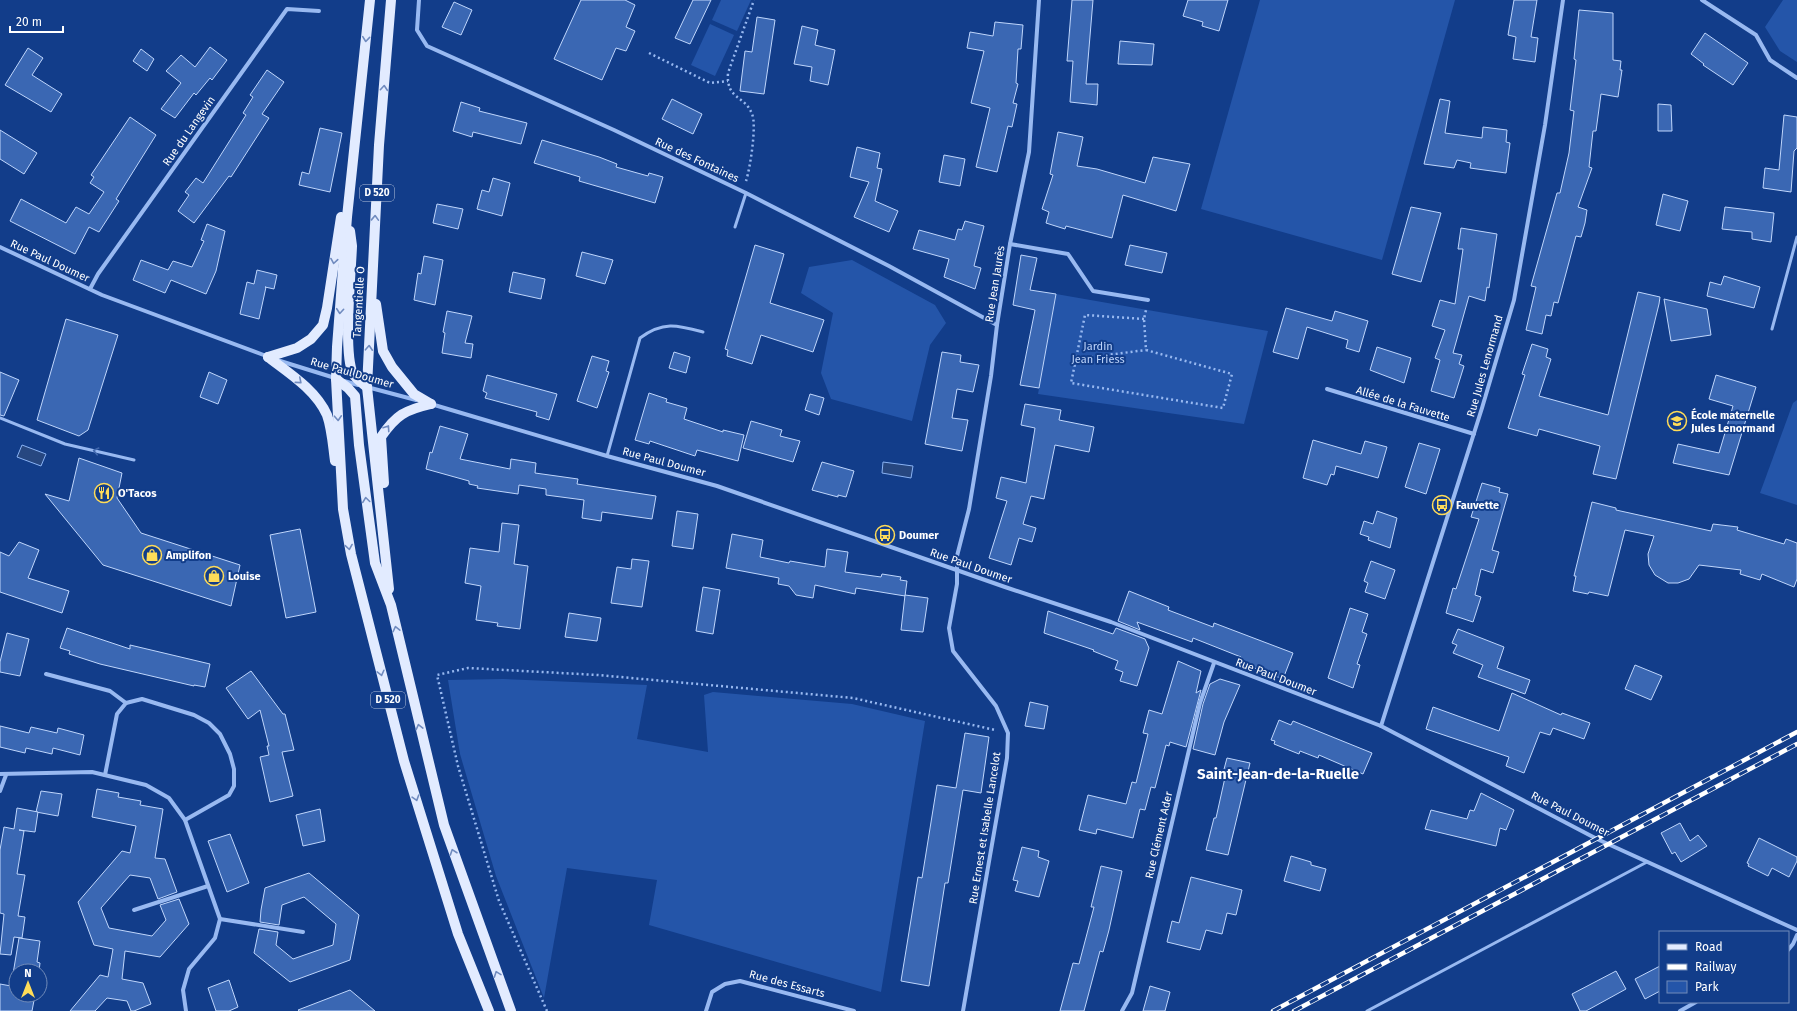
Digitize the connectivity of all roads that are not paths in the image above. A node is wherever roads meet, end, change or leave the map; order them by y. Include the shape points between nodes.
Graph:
1 (370, 0) edge
2 (391, 0) edge
3 (419, 0) edge
4 (1039, 0) edge
5 (1563, 0) edge
6 (1702, 0) edge
7 (319, 11) dead end
8 (1797, 78) edge
9 (356, 140) junction
10 (744, 192) junction
11 (347, 217) junction
12 (735, 227) dead end
13 (1797, 237) edge
14 (1010, 244) junction
15 (0, 247) edge
16 (373, 284) junction
17 (90, 290) junction
18 (1148, 300) dead end
19 (997, 325) junction
20 (1772, 329) dead end
21 (703, 332) dead end
22 (268, 357) junction
23 (336, 379) junction
24 (367, 387) junction
25 (1327, 389) dead end
26 (431, 404) junction
27 (0, 418) edge
28 (1474, 434) junction
29 (607, 456) junction
30 (134, 460) dead end
31 (343, 508) junction
32 (956, 570) junction
33 (391, 605) junction
34 (1214, 663) junction
35 (46, 674) dead end
36 (126, 703) junction
37 (1381, 726) junction
38 (0, 774) edge
39 (6, 775) junction
40 (105, 775) junction
41 (0, 791) edge
42 (185, 820) junction
43 (1647, 862) junction
44 (208, 886) junction
45 (134, 910) dead end
46 (220, 919) junction
47 (1797, 930) edge
48 (303, 932) dead end
49 (1797, 936) edge
50 (1789, 949) edge
51 (1694, 1003) edge
52 (186, 1011) edge
53 (489, 1011) edge
54 (511, 1011) edge
55 (706, 1011) edge
56 (854, 1011) edge
57 (963, 1011) edge
58 (1122, 1011) edge
59 (1367, 1011) edge
60 (1680, 1011) edge

1 -> 9 main road, Tangentielle O / D 520
16 -> 2 main road, Tangentielle O / D 520 via 379,145
3 - 10 street, Rue des Fontaines via 417,30 427,46
4 - 14 street, Rue Jean Jaurès via 1029,152
5 - 28 street, Rue Jules Lenormand via 1545,125 1514,300
6 - 8 street via 1756,35 1770,60
7 - 17 street, Rue du Langevin via 287,9 98,274
9 - 11 main road, Tangentielle O / D 520
9 -> 22 main road, D 520 via 349,166 323,325 311,339 297,348
10 - 12 lane
10 - 19 street, Rue des Fontaines
11 -> 23 main road, Tangentielle O / D 520
11 - 24 main road, D 520 via 352,246 349,348 351,367 354,376
13 - 20 lane
14 - 18 street via 1068,254 1093,291
14 - 19 street, Rue Jean Jaurès
15 - 17 street, Rue Paul Doumer
24 -> 16 main road, Tangentielle O / D 520
16 - 26 main road via 383,351 392,367 414,394
17 - 22 street, Rue Paul Doumer
19 - 32 street, Rue Jean Jaurès via 969,509 956,556
21 - 29 lane via 673,324 651,330 640,338
22 - 23 street, Rue Paul Doumer
22 -> 31 main road, D 520 via 309,391 327,416
23 - 24 street, Rue Paul Doumer
23 -> 31 main road, D 520
33 -> 23 main road, D 520 via 375,563 354,396
24 - 26 street, Rue Paul Doumer
24 - 33 main road, Tangentielle O / D 520
25 - 28 street, Allée de la Fauvette
26 - 29 street, Rue Paul Doumer
33 -> 26 main road via 381,437 397,417 409,409
30 -> 27 lane via 65,444
28 - 37 street, Rue Jules Lenormand
29 - 32 street, Rue Paul Doumer via 717,486
31 -> 53 main road, D 520 via 350,554 404,761 458,934
32 - 34 street, Rue Paul Doumer via 1111,622
32 - 57 street, Rue Ernest et Isabelle Lancelot via 949,628 952,651 996,706 1008,733 1007,758
54 -> 33 main road, D 520 via 444,825
34 - 37 street, Rue Paul Doumer
34 - 58 street, Rue Clément Ader via 1200,703 1132,993
35 - 36 street via 110,691
36 - 40 street via 117,714
36 - 42 street via 142,699 194,714 209,723 220,734 230,754 234,769 234,786 229,795
37 - 43 street, Rue Paul Doumer via 1555,818
38 - 39 street
39 - 40 street via 75,771
39 - 41 street
40 - 42 street via 146,785 169,798
42 - 44 street
43 - 47 street, Rue Paul Doumer
43 - 59 lane
44 - 45 street
44 - 46 street
46 - 48 street
46 - 52 street via 215,938 189,968 183,990
49 - 50 street
51 - 60 street
55 - 56 street, Rue des Essarts via 712,992 725,984 740,981

